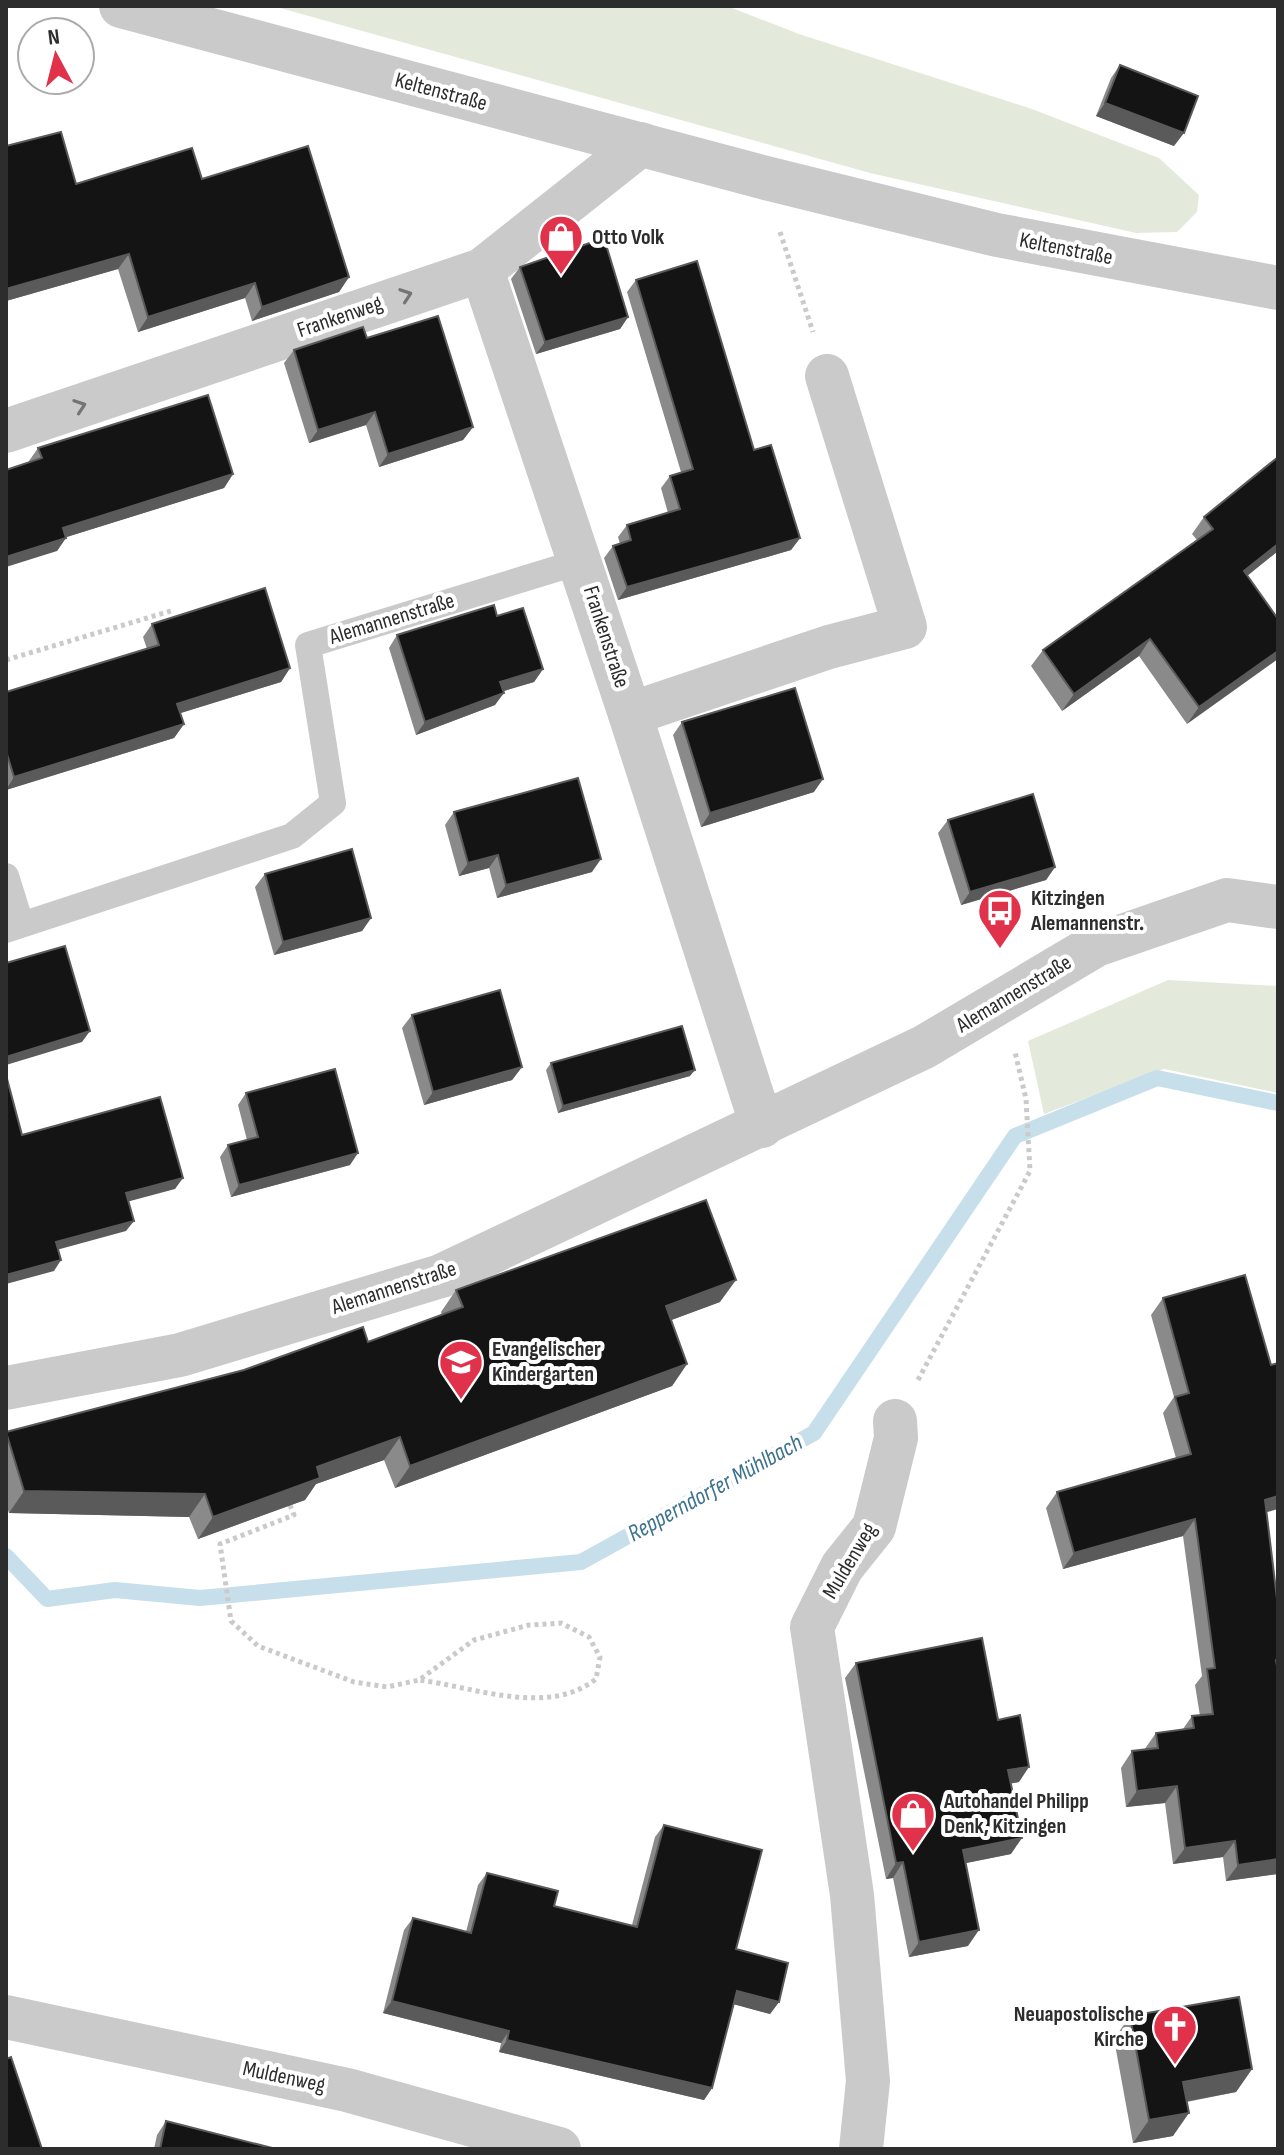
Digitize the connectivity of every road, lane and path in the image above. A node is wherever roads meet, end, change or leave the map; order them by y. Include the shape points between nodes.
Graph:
1 (121, 6) edge
2 (641, 144) junction
3 (762, 177) junction
4 (482, 270) junction
5 (1278, 288) edge
6 (827, 376) joint
7 (6, 431) edge
8 (582, 561) junction
9 (174, 610) dead end
10 (6, 660) edge
11 (630, 714) junction
12 (6, 876) edge
13 (1278, 907) edge
14 (13, 927) edge
15 (1026, 1099) dead end
16 (762, 1126) junction
17 (6, 1388) edge
18 (895, 1421) joint
19 (290, 1505) edge
20 (419, 1680) junction
21 (6, 2017) edge
22 (559, 2149) edge
23 (861, 2149) edge

1 - 2 street, Keltenstraße
2 - 3 street, Keltenstraße
2 - 4 street, Frankenweg
3 - 5 street, Keltenstraße via 997,235
3 - 6 path
7 -> 4 street, Frankenweg
4 - 8 street
6 - 11 street via 905,627
8 - 11 street, Frankenstraße
8 - 14 lane, Alemannenstraße via 308,645 333,803 292,836
9 - 10 path
11 - 16 street
12 - 14 lane
13 - 16 street, Alemannenstraße via 1227,900 1096,945 924,1047
15 - 18 path via 1030,1171
16 - 17 street, Alemannenstraße via 441,1276 180,1355
18 - 23 street, Muldenweg via 896,1438 874,1527 842,1567 812,1627 852,1895 868,2081
19 - 20 path via 294,1515 220,1544 231,1621 258,1646 354,1682 387,1687
20 - 20 path via 474,1640 529,1625 561,1623 589,1637 600,1657 596,1679 580,1692 552,1696 525,1699
21 - 22 street, Muldenweg via 347,2090

